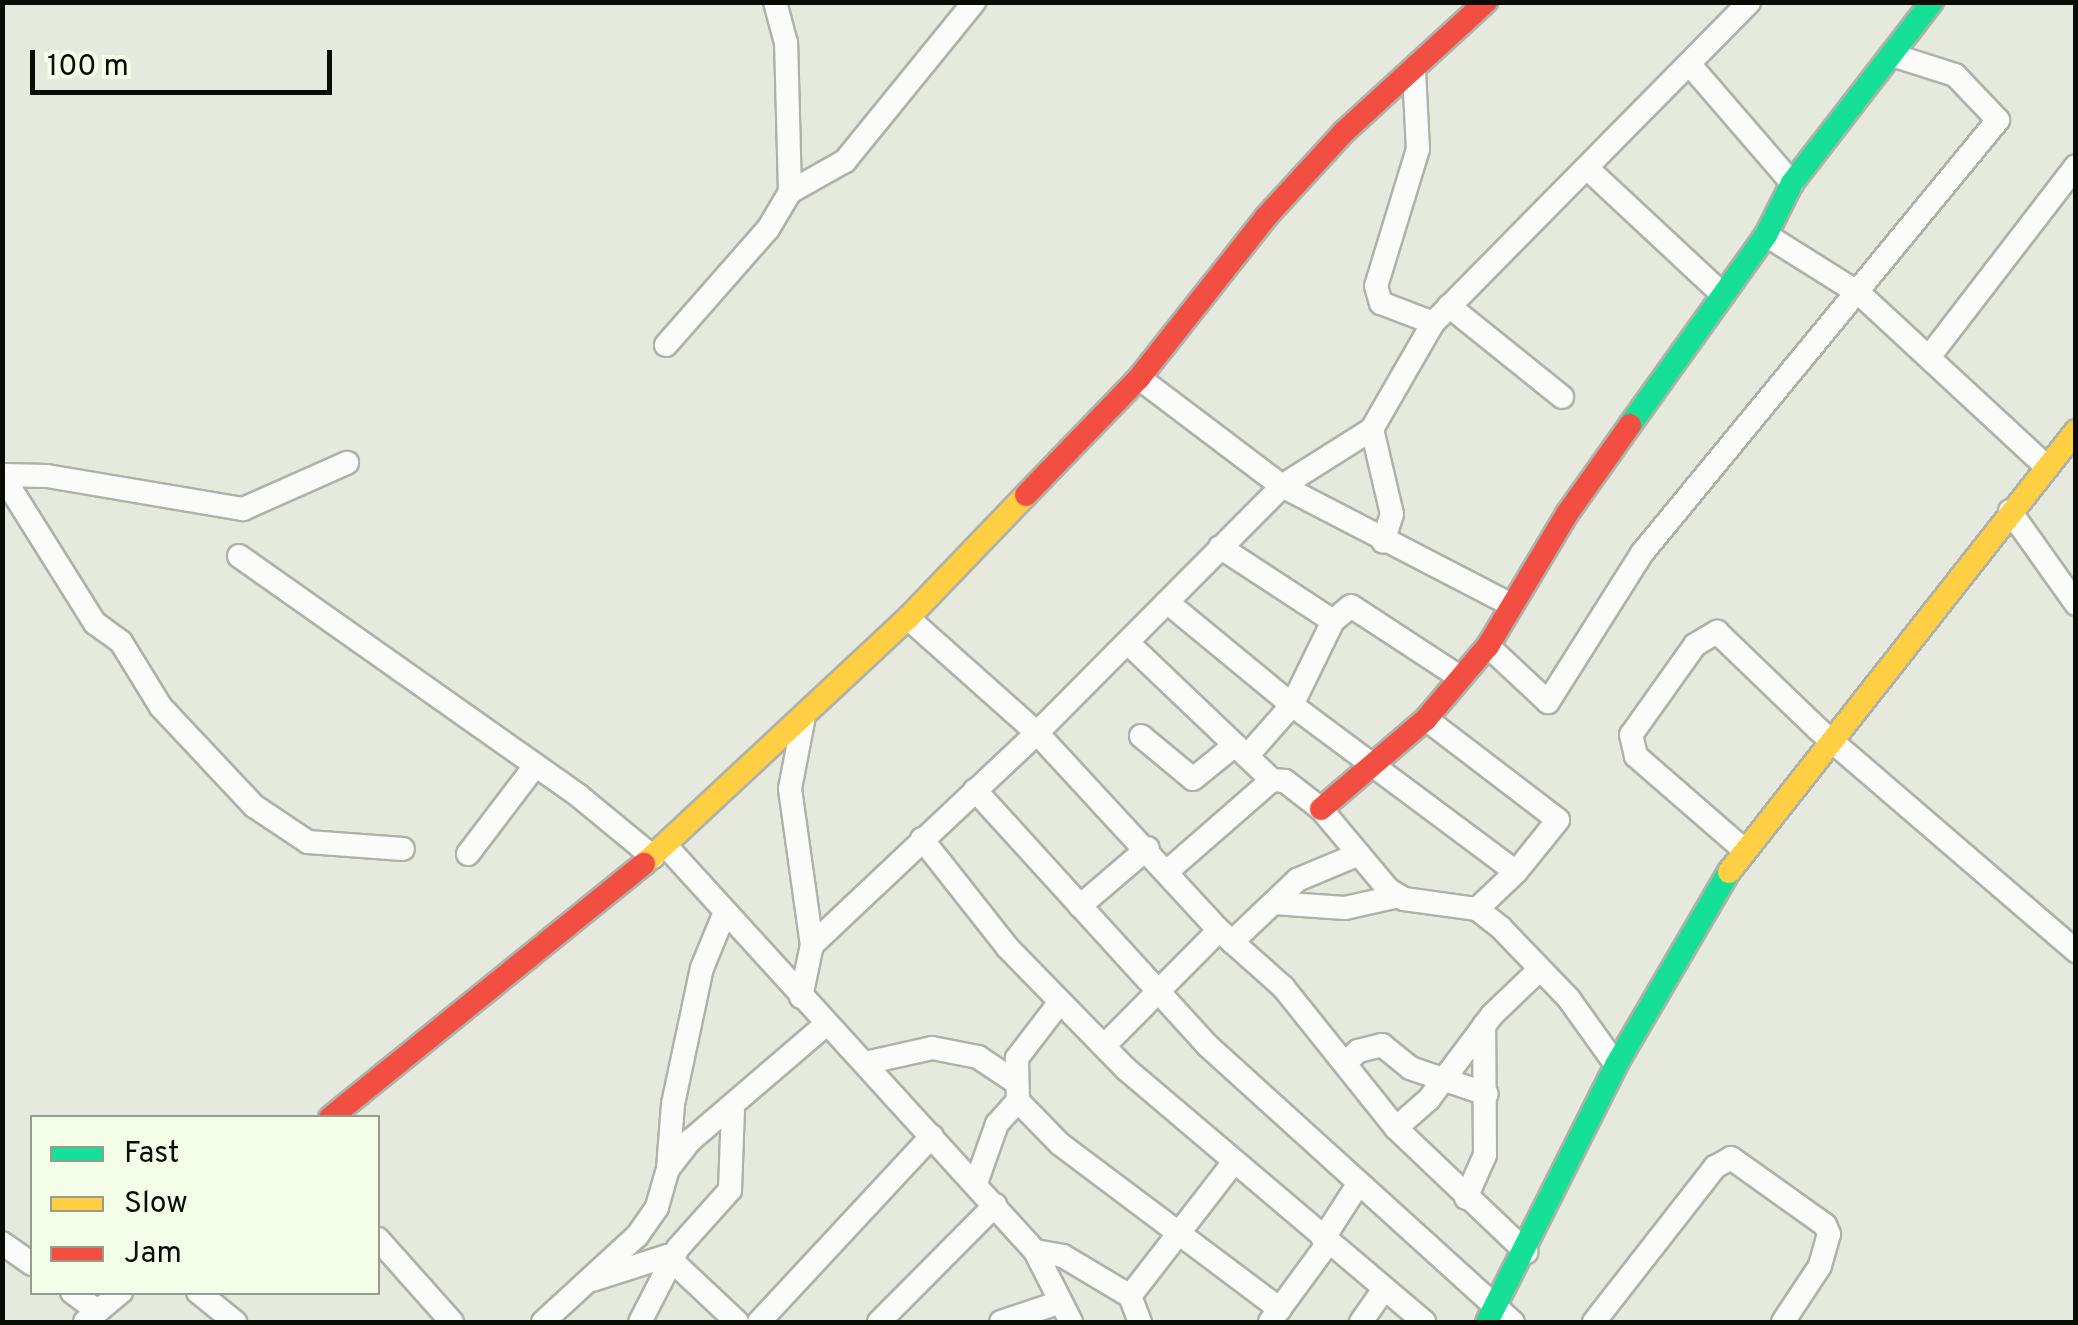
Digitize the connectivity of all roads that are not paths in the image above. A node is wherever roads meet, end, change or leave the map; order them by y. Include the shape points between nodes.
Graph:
1 (775, 2) edge
2 (974, 2) edge
3 (1486, 2) edge
4 (1749, 2) edge
5 (1932, 2) edge
6 (1892, 55) junction
7 (1691, 66) junction
8 (1414, 71) junction
9 (2076, 166) edge
10 (1588, 168) junction
11 (1792, 183) junction
12 (790, 192) junction
13 (1766, 235) junction
14 (1860, 294) junction
15 (1723, 295) junction
16 (1441, 315) junction
17 (666, 345) dead end
18 (1929, 358) junction
19 (1139, 378) junction
20 (1562, 397) dead end
21 (1372, 429) junction
22 (2076, 432) edge
23 (347, 463) dead end
24 (2046, 466) junction
25 (3, 475) edge
26 (1282, 486) junction
27 (2010, 511) junction
28 (1383, 542) junction
29 (1220, 547) junction
30 (239, 556) dead end
31 (1167, 602) junction
32 (1512, 604) junction
33 (2076, 604) edge
34 (908, 618) junction
35 (1334, 621) junction
36 (1128, 643) junction
37 (1488, 646) junction
38 (1461, 678) junction
39 (1292, 704) junction
40 (804, 716) junction
41 (1426, 718) junction
42 (1037, 733) junction
43 (1140, 736) dead end
44 (1831, 738) junction
45 (1241, 751) junction
46 (1376, 762) junction
47 (535, 766) junction
48 (1272, 780) junction
49 (975, 790) junction
50 (1321, 809) junction
51 (922, 839) junction
52 (1148, 848) junction
53 (403, 849) dead end
54 (1743, 850) junction
55 (660, 852) junction
56 (468, 854) dead end
57 (1360, 854) junction
58 (1170, 870) junction
59 (1516, 872) junction
60 (1399, 896) junction
61 (1274, 903) junction
62 (1080, 906) junction
63 (1477, 909) junction
64 (725, 912) junction
65 (1226, 936) junction
66 (812, 944) junction
67 (2076, 951) edge
68 (1538, 972) junction
69 (1158, 992) junction
70 (801, 996) junction
71 (1060, 1002) junction
72 (825, 1025) junction
73 (1484, 1025) junction
74 (1104, 1046) junction
75 (865, 1063) junction
76 (1345, 1064) junction
77 (1616, 1065) junction
78 (1441, 1081) junction
79 (1016, 1091) junction
80 (1487, 1094) junction
81 (733, 1108) junction
82 (334, 1115) edge
83 (1396, 1128) junction
84 (932, 1136) junction
85 (1233, 1163) junction
86 (668, 1169) junction
87 (976, 1182) junction
88 (1357, 1186) junction
89 (1466, 1198) junction
90 (995, 1205) junction
91 (1178, 1233) junction
92 (380, 1241) edge
93 (1326, 1241) junction
94 (2, 1243) edge
95 (1035, 1252) junction
96 (1526, 1252) junction
97 (673, 1258) junction
98 (30, 1263) edge
99 (588, 1281) junction
100 (1384, 1289) junction
101 (74, 1295) edge
102 (117, 1295) edge
103 (202, 1295) edge
104 (1130, 1296) junction
105 (1065, 1313) edge
106 (1275, 1316) edge
107 (91, 1317) edge
108 (1499, 1317) edge
109 (235, 1322) edge
110 (452, 1322) edge
111 (543, 1322) edge
112 (640, 1322) edge
113 (736, 1322) edge
114 (760, 1322) edge
115 (880, 1322) edge
116 (1002, 1322) edge
117 (1140, 1322) edge
118 (1361, 1322) edge
119 (1424, 1322) edge
120 (1594, 1322) edge
121 (1783, 1322) edge

1 - 12 street via 786,42
2 - 12 street via 845,161
3 - 8 street
4 - 7 street
5 - 6 street
6 - 11 street
6 - 14 street via 1954,74 1998,120
7 - 10 street
7 - 11 street
8 - 16 street via 1418,149 1376,286 1381,303
8 - 19 street via 1344,132 1266,217
9 - 18 street
10 - 15 street
10 - 16 street
11 - 13 street
12 - 17 street via 768,229
13 - 14 street
13 - 15 street
14 - 18 street
14 - 37 street via 1643,552 1548,702
15 - 32 street via 1567,514
16 - 20 street
16 - 21 street
18 - 24 street
19 - 26 street
19 - 34 street
21 - 26 street
21 - 28 street via 1392,514
22 - 24 street
23 - 25 street via 243,508 47,476
24 - 27 street
25 - 53 street via 95,623 121,642 161,707 254,806 308,842
26 - 28 street
26 - 29 street
27 - 33 street
27 - 44 street
28 - 32 street
29 - 31 street
29 - 35 street
30 - 47 street
31 - 36 street
31 - 39 street
32 - 37 street
34 - 40 street
34 - 42 street
35 - 38 street via 1351,606
35 - 39 street
36 - 42 street
36 - 45 street
37 - 38 street
38 - 41 street
39 - 45 street
39 - 46 street
40 - 55 street
40 - 66 street via 790,789
41 - 46 street
41 - 59 street via 1558,820
42 - 49 street
42 - 52 street
43 - 45 street via 1192,779
44 - 54 street
44 - 54 street via 1718,632 1695,645 1631,734 1636,756
44 - 67 street
45 - 48 street
46 - 50 street
46 - 59 street
47 - 55 street
47 - 56 street
48 - 50 street via 1285,781
48 - 58 street
49 - 51 street
49 - 62 street
50 - 57 street
51 - 66 street
51 - 71 street
52 - 58 street
52 - 62 street
54 - 77 street
55 - 64 street
55 - 82 street
57 - 60 street
57 - 61 street via 1297,880
58 - 65 street
59 - 63 street
60 - 61 street via 1345,908
60 - 63 street
61 - 65 street
62 - 69 street
63 - 68 street
64 - 70 street
64 - 86 street via 702,968
65 - 69 street
65 - 76 street via 1283,987
66 - 70 street
68 - 73 street
68 - 77 street via 1569,998
69 - 74 street
69 - 88 street
70 - 72 street
71 - 74 street
71 - 79 street via 1017,1058
72 - 75 street
72 - 81 street
73 - 78 street
73 - 80 street
74 - 85 street
75 - 79 street via 932,1048 978,1058
75 - 84 street
76 - 78 street via 1358,1051 1382,1045
76 - 83 street
77 - 96 street
78 - 80 street
78 - 83 street
79 - 87 street
79 - 91 street via 1060,1144
80 - 89 street via 1486,1155
81 - 86 street via 691,1140
81 - 97 street via 730,1190
83 - 89 street
84 - 87 street
84 - 114 street
85 - 91 street
85 - 93 street
86 - 99 street via 657,1206 637,1236
87 - 90 street
88 - 93 street
88 - 108 street
89 - 96 street
90 - 95 street
90 - 115 street
91 - 104 street
91 - 106 street
92 - 110 street
93 - 100 street
93 - 106 street
94 - 98 street
95 - 104 street via 1063,1256
95 - 105 street
96 - 108 street
97 - 99 street
97 - 112 street
97 - 113 street
99 - 111 street
100 - 118 street
100 - 119 street
101 - 107 street
102 - 107 street
103 - 109 street
104 - 117 street
105 - 116 street
120 - 121 street via 1715,1166 1732,1158 1825,1224 1829,1234 1820,1266

